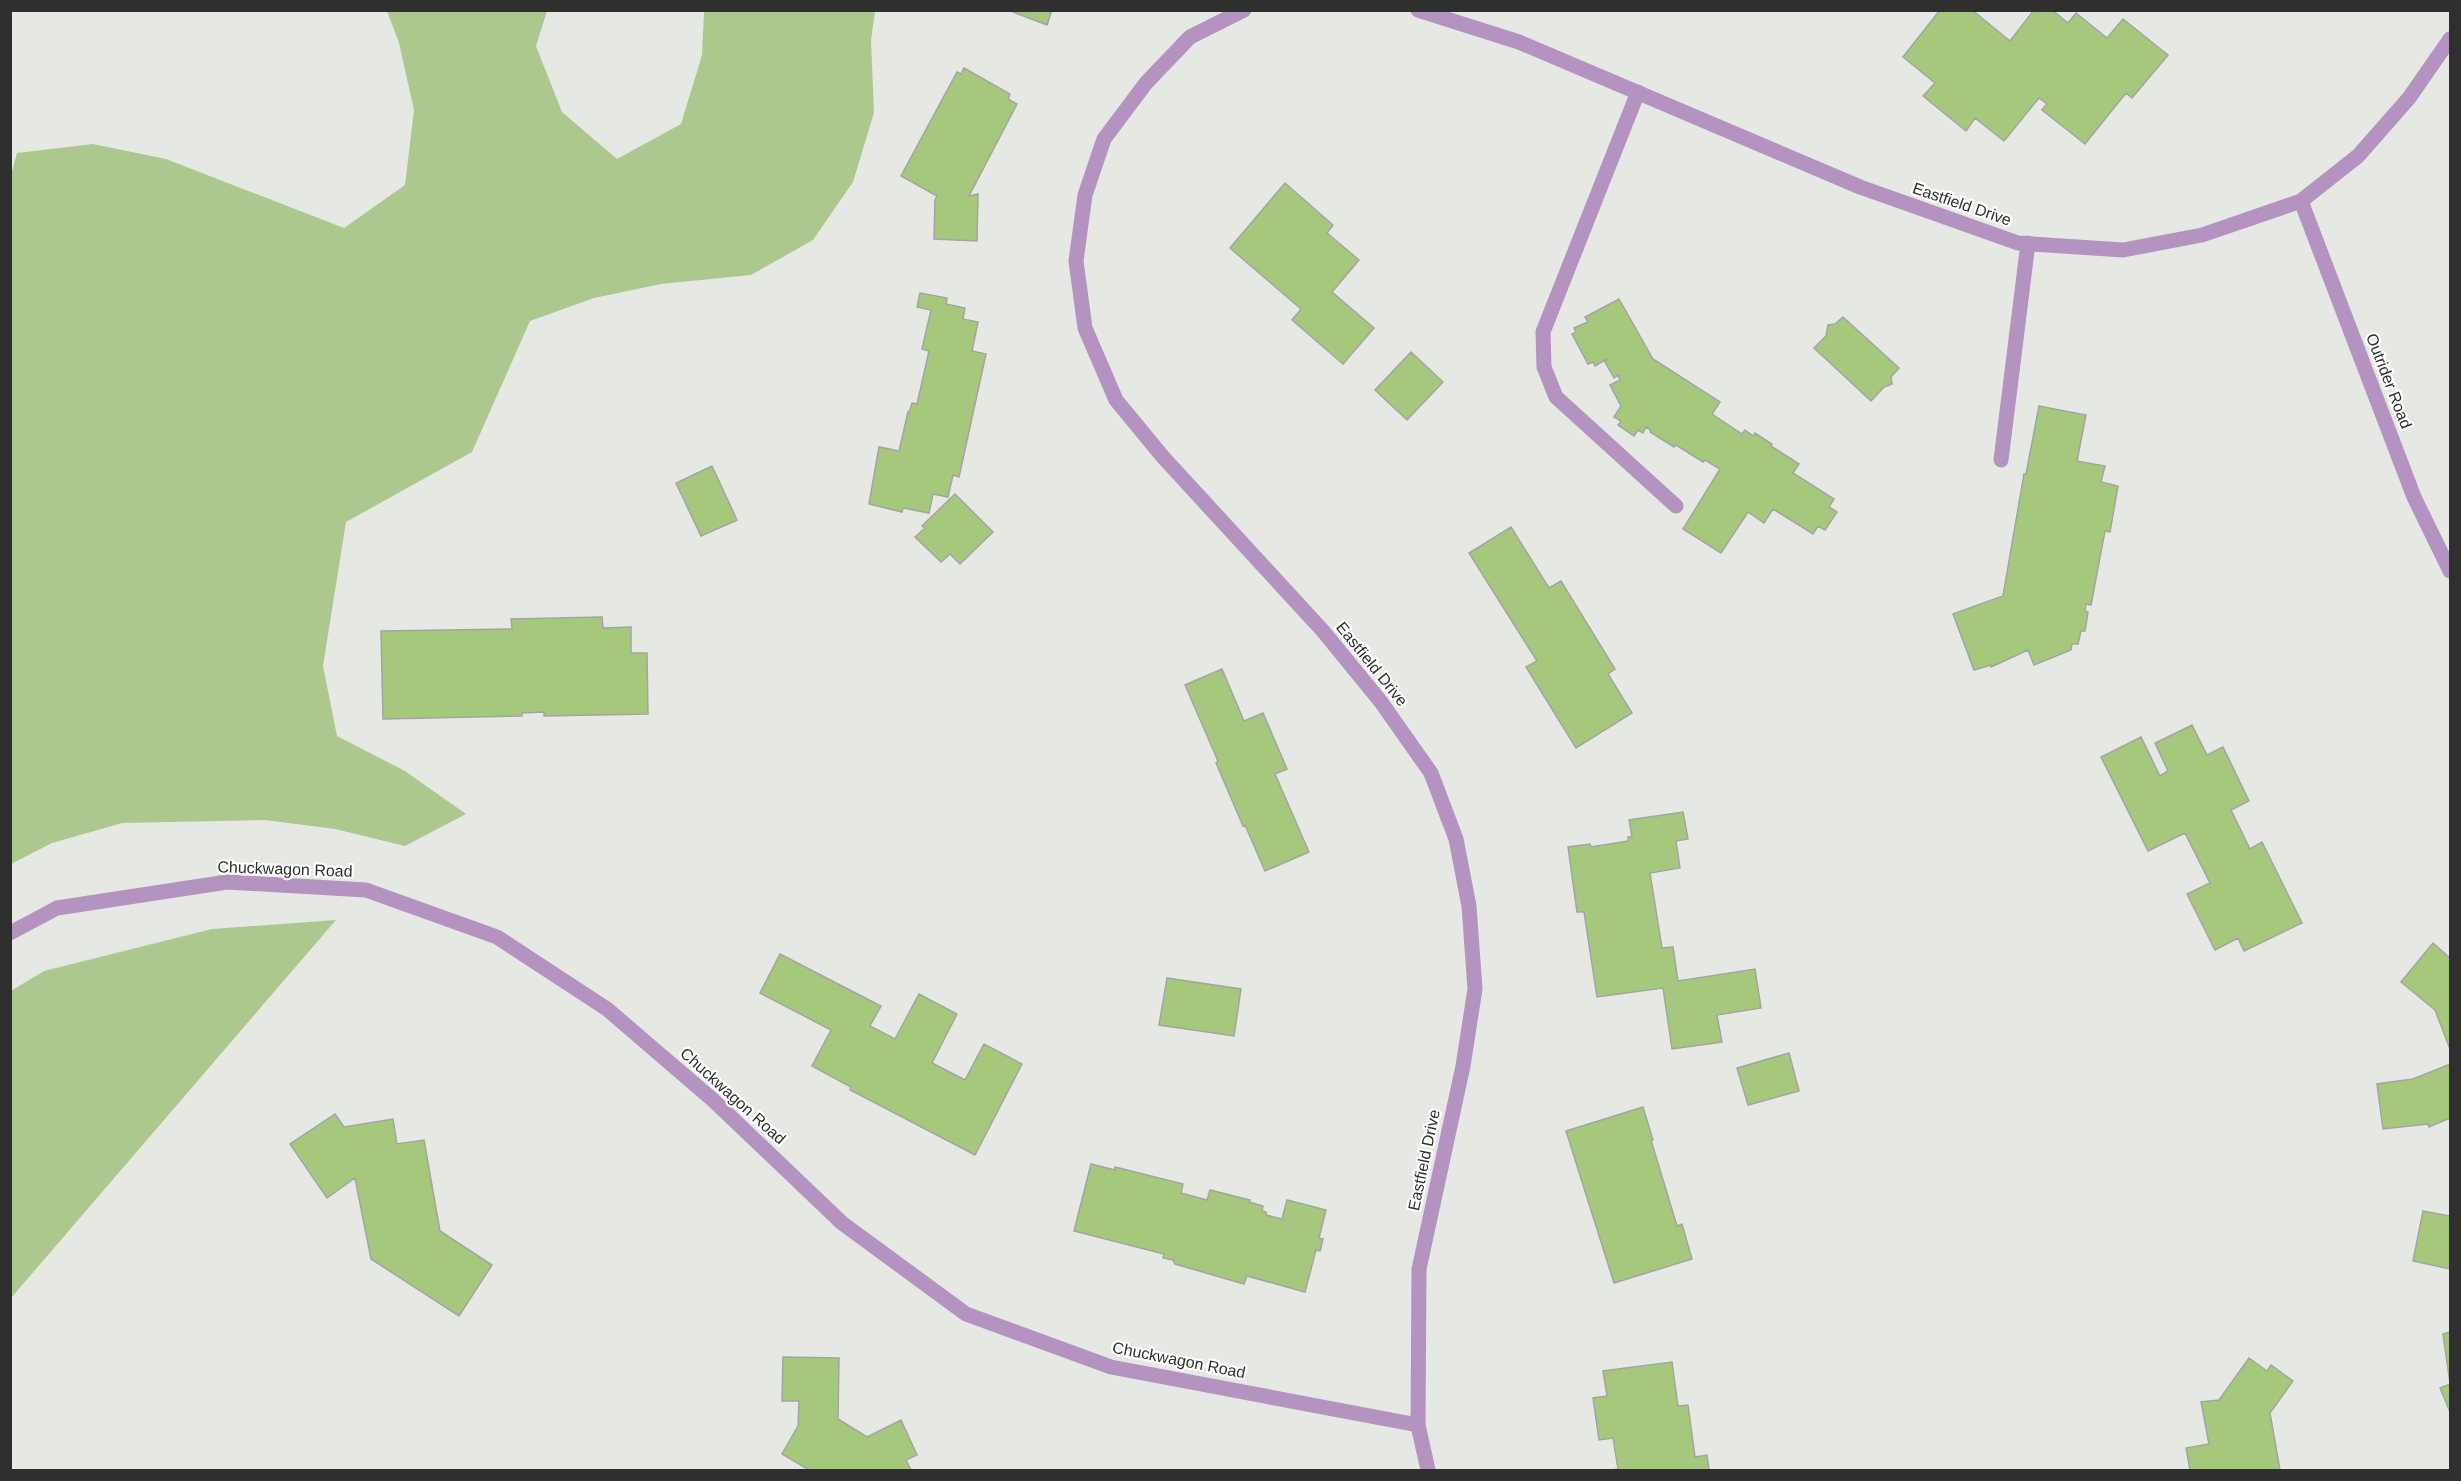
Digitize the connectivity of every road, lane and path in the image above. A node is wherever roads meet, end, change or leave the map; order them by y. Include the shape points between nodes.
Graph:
1 (1245, 10) edge
2 (1418, 10) edge
3 (2451, 39) edge
4 (1638, 92) junction
5 (2301, 201) junction
6 (2028, 243) junction
7 (2001, 460) dead end
8 (1676, 506) dead end
9 (2451, 571) edge
10 (10, 933) edge
11 (1418, 1425) junction
12 (1428, 1470) edge

1 - 11 street, Eastfield Drive via 1190,37 1146,83 1104,139 1085,195 1077,272 1085,328 1116,400 1163,457 1323,631 1381,702 1431,773 1456,839 1469,906 1475,989 1463,1066 1419,1269
2 - 4 street, Eastfield Drive via 1519,42
3 - 5 street, Eastfield Drive via 2409,98 2358,156
4 - 6 street, Eastfield Drive via 1860,187 2018,243
4 - 8 street via 1543,332 1544,367 1556,397
5 - 6 street, Eastfield Drive via 2202,235 2123,250
5 - 9 street, Outrider Road via 2414,497
6 - 7 street
10 - 11 street, Chuckwagon Road via 57,908 227,882 366,890 497,937 607,1009 713,1100 842,1223 966,1314 1111,1367
11 - 12 street, Eastfield Drive

